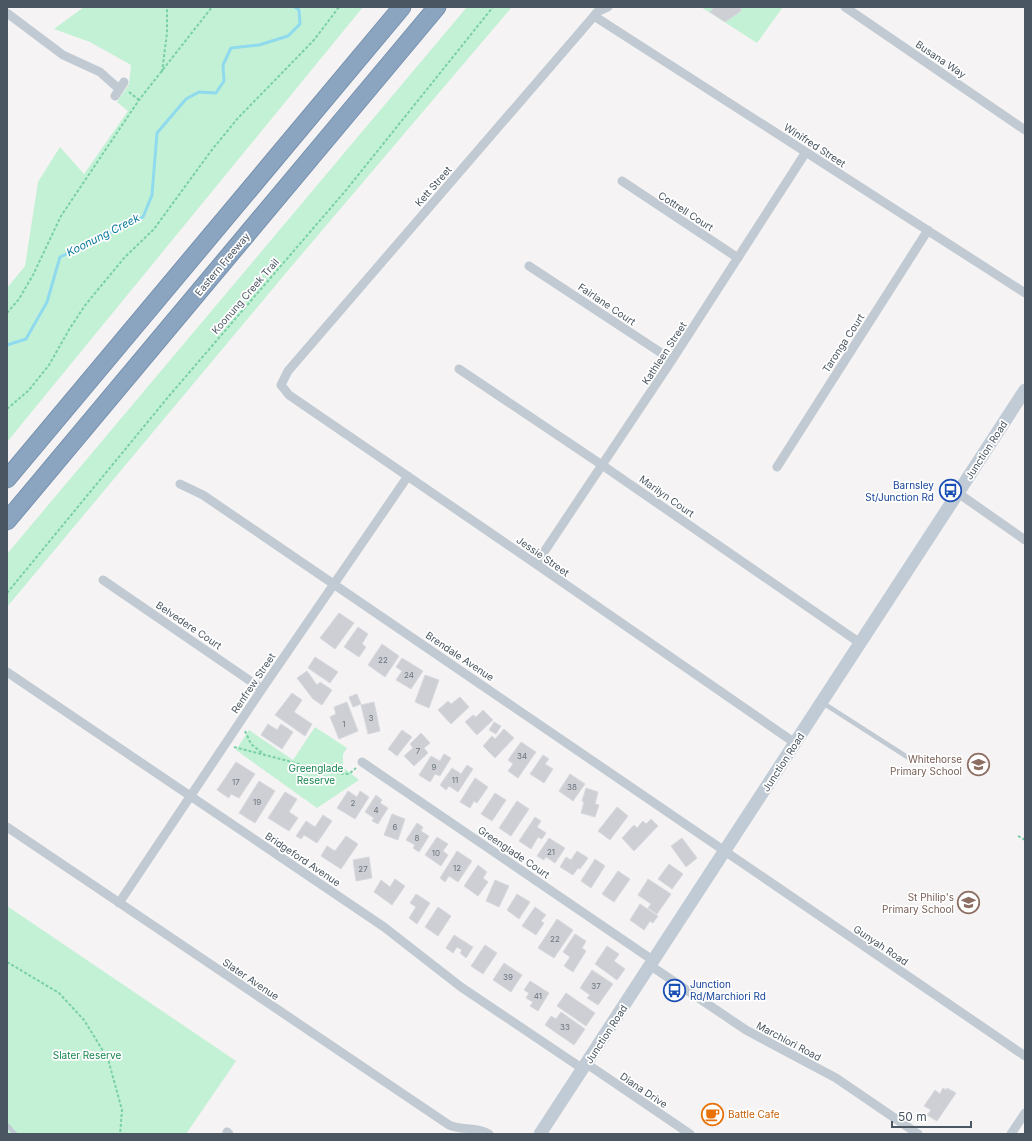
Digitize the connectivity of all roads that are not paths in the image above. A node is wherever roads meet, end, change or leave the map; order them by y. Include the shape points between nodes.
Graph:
1 (402, 7) edge
2 (437, 7) edge
3 (608, 7) edge
4 (845, 7) edge
5 (7, 13) edge
6 (594, 16) junction
7 (120, 88) road end
8 (1025, 130) edge
9 (806, 152) junction
10 (622, 181) dead end
11 (928, 230) junction
12 (738, 258) junction
13 (529, 266) dead end
14 (1025, 293) edge
15 (672, 360) junction
16 (459, 369) dead end
17 (281, 385) joint
18 (1025, 390) edge
19 (602, 465) junction
20 (777, 467) dead end
21 (408, 476) junction
22 (7, 479) edge
23 (180, 484) dead end
24 (958, 493) junction
25 (7, 521) edge
26 (1025, 540) edge
27 (536, 564) junction
28 (103, 580) dead end
29 (333, 583) junction
30 (860, 643) junction
31 (7, 672) edge
32 (262, 689) junction
33 (821, 702) junction
34 (795, 744) junction
35 (362, 762) road end
36 (915, 762) dead end
37 (189, 797) junction
38 (7, 827) edge
39 (725, 851) junction
40 (119, 903) junction
41 (652, 963) junction
42 (1025, 1056) edge
43 (585, 1067) junction
44 (1025, 1113) edge
45 (7, 1125) edge
46 (15, 1134) edge
47 (489, 1134) edge
48 (540, 1134) edge
49 (690, 1134) edge
50 (918, 1134) edge
51 (1012, 1134) edge

1 - 22 highway
2 - 25 highway, Eastern Freeway
3 - 6 street, Kett Street
4 - 8 street, Busana Way
5 - 7 street via 63,55 100,72
6 - 9 street, Winifred Street
6 - 17 street, Kett Street via 288,371
9 - 11 street, Winifred Street
9 - 12 street, Kathleen Street
10 - 12 street, Cottrell Court
11 - 14 street, Winifred Street
11 - 20 street, Taronga Court
12 - 15 street, Kathleen Street
13 - 15 street, Fairlane Court
15 - 19 street, Kathleen Street
16 - 19 street, Marilyn Court
17 - 21 street, Jessie Street via 289,395
18 - 24 street, Junction Road
19 - 27 street, Kathleen Street
19 - 30 street, Marilyn Court
21 - 27 street, Jessie Street
21 - 29 street, Renfrew Street
23 - 29 street, Brendale Avenue via 203,495
24 - 26 street
24 - 30 street, Junction Road
27 - 34 street, Jessie Street
28 - 32 street, Belvedere Court
29 - 32 street, Renfrew Street
29 - 39 street, Brendale Avenue
30 - 33 street, Junction Road
31 - 37 street, Bridgeford Avenue
32 - 37 street, Renfrew Street
33 - 34 street, Junction Road
33 - 36 lane
34 - 39 street, Junction Road
35 - 41 street, Greenglade Court
37 - 40 street, Renfrew Street
37 - 43 street, Bridgeford Avenue via 384,927 461,987
38 - 40 street, Slater Avenue
39 - 41 street, Junction Road
39 - 42 street, Gunyah Road
40 - 47 street, Slater Avenue via 449,1125 478,1129
41 - 43 street, Junction Road
41 - 50 street, Marchiori Road via 746,1030 836,1078
43 - 48 street, Junction Road
43 - 49 street, Diana Drive
44 - 51 street
45 - 46 lane

